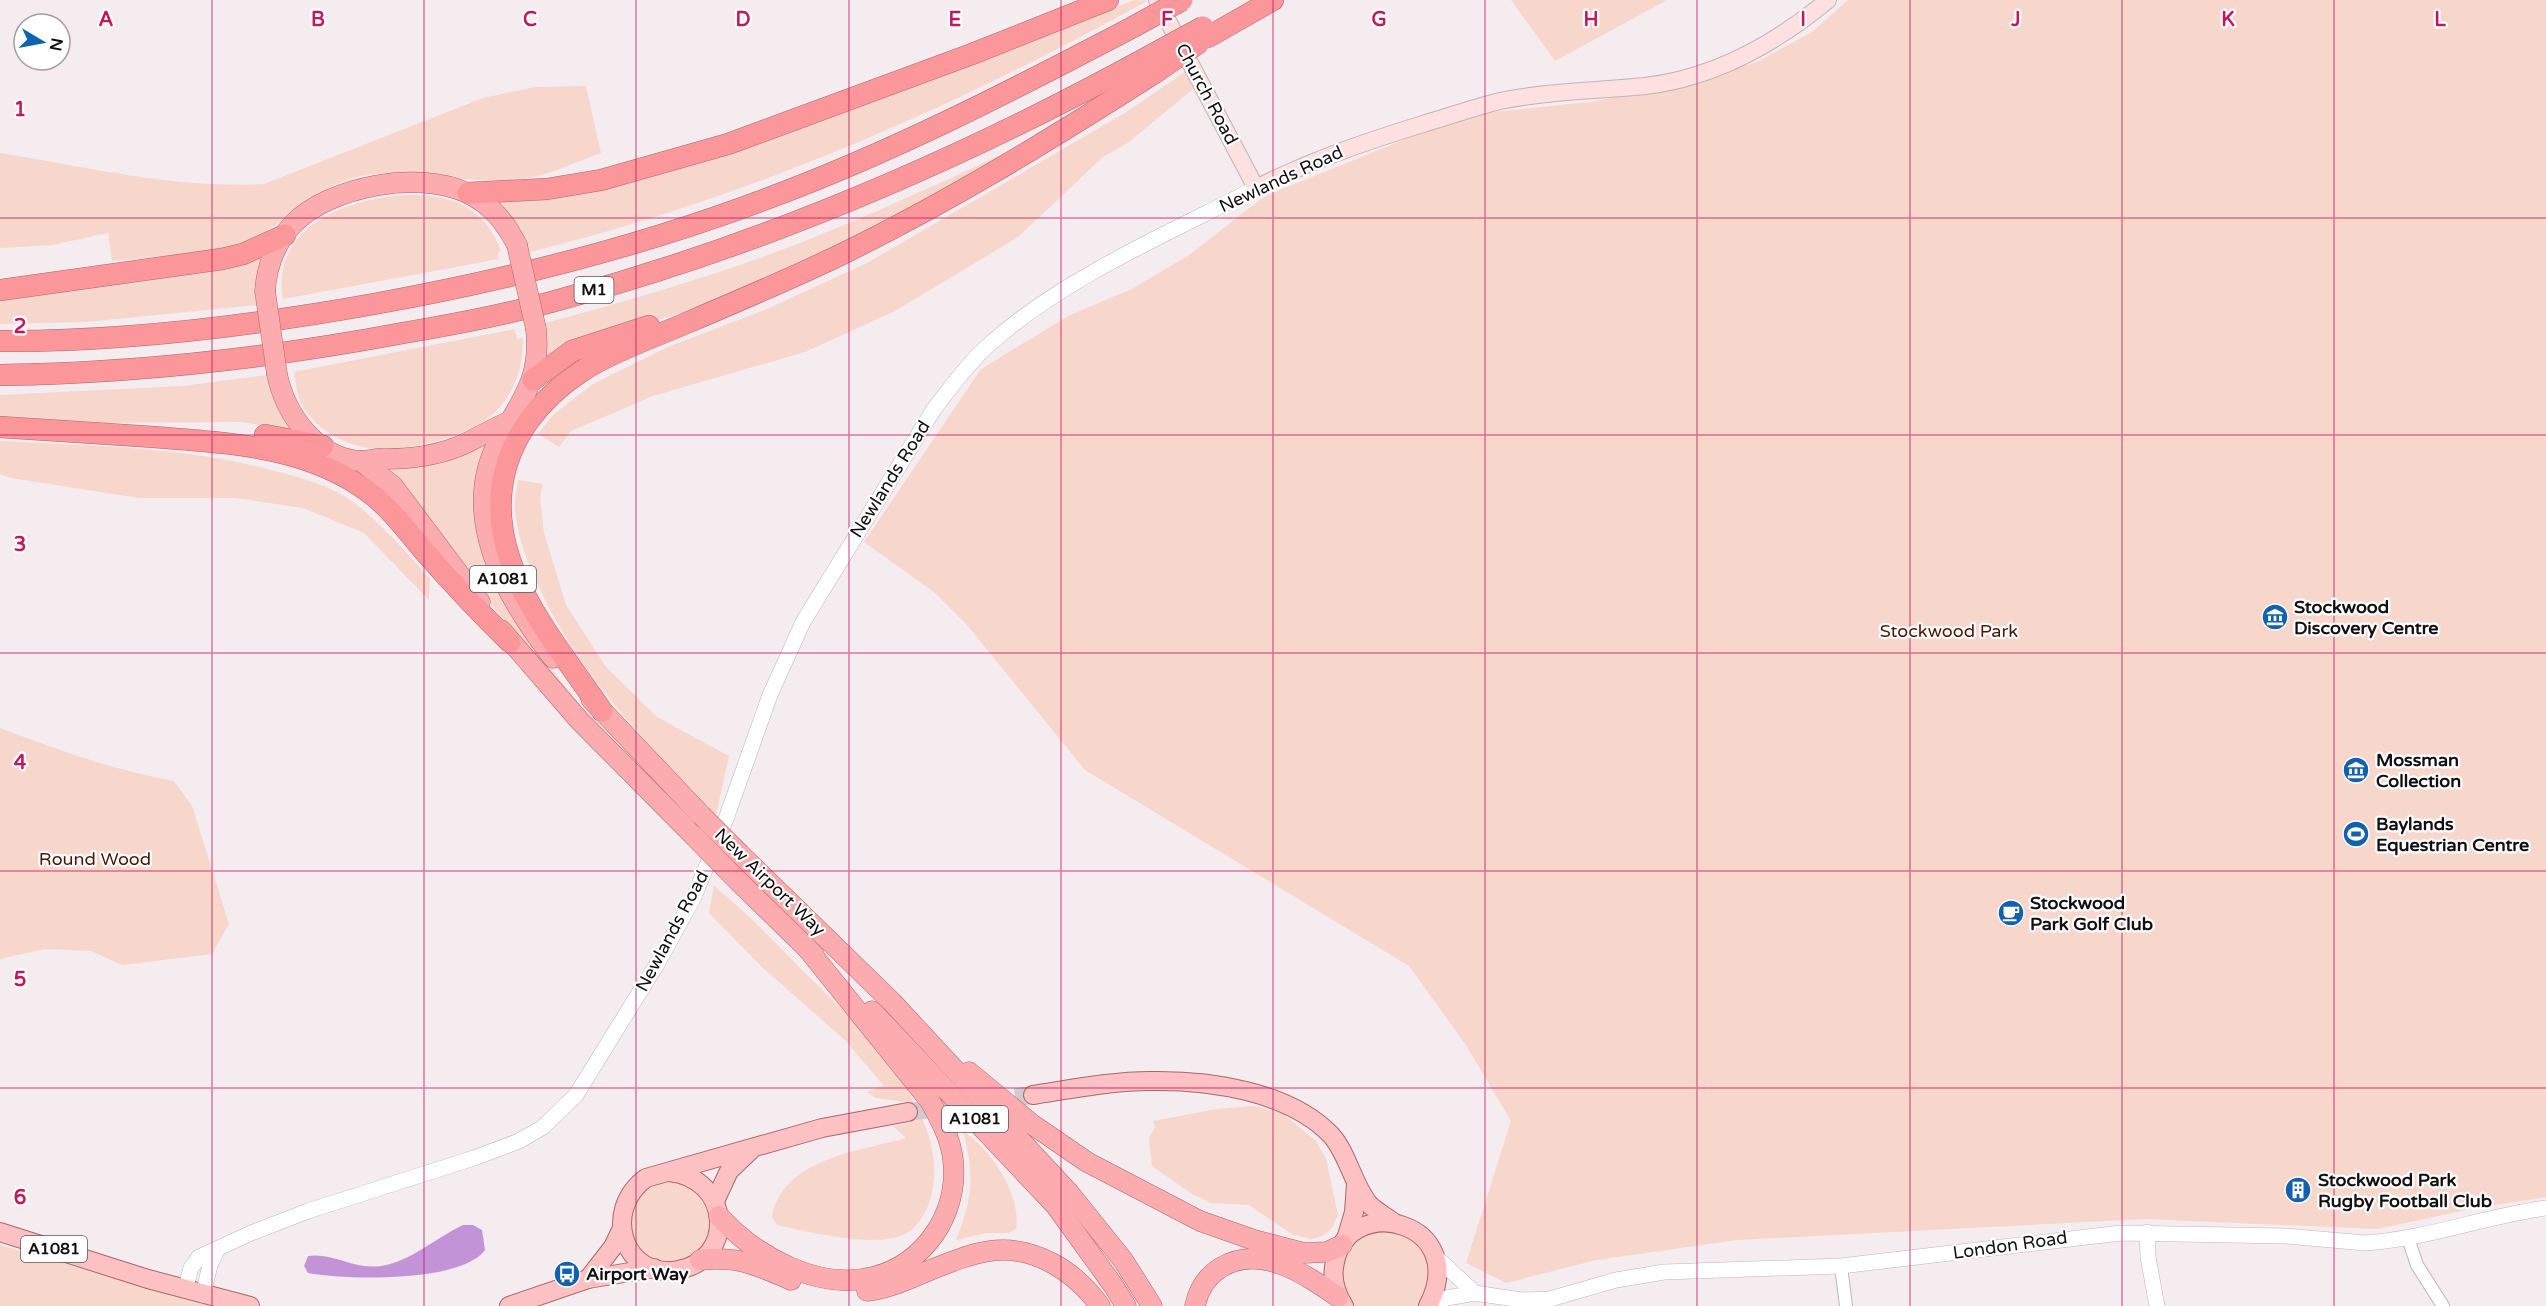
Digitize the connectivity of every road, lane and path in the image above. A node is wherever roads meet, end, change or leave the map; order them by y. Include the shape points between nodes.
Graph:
1 (1108, 0) edge
2 (1157, 0) edge
3 (1182, 0) edge
4 (1253, 0) edge
5 (1273, 0) edge
6 (1828, 0) edge
7 (1205, 32) junction
8 (1152, 65) junction
9 (1256, 188) junction
10 (468, 193) junction
11 (285, 235) junction
12 (0, 290) edge
13 (736, 300) junction
14 (0, 341) edge
15 (0, 375) edge
16 (533, 380) junction
17 (511, 421) junction
18 (0, 427) edge
19 (72, 431) junction
20 (323, 446) junction
21 (361, 461) junction
22 (510, 642) junction
23 (602, 711) junction
24 (806, 947) junction
25 (927, 1039) junction
26 (1033, 1095) tunnel mouth
27 (908, 1112) tunnel mouth
28 (753, 1149) junction
29 (669, 1172) junction
30 (1356, 1184) junction
31 (2546, 1208) edge
32 (717, 1209) junction
33 (1393, 1222) junction
34 (621, 1230) junction
35 (0, 1232) edge
36 (2146, 1232) junction
37 (2408, 1239) junction
38 (1344, 1242) junction
39 (1435, 1256) junction
40 (700, 1260) junction
41 (1841, 1266) junction
42 (654, 1268) junction
43 (588, 1280) junction
44 (194, 1293) junction
45 (1475, 1293) junction
46 (1341, 1302) edge
47 (250, 1306) edge
48 (509, 1306) edge
49 (1100, 1306) edge
50 (1126, 1306) edge
51 (1152, 1306) edge
52 (1195, 1306) edge
53 (1428, 1306) edge
54 (1846, 1306) edge
55 (2157, 1306) edge
56 (2443, 1306) edge

1 - 10 highway via 717,147 573,185
2 - 9 main road, Church Road
3 - 14 highway, M1, bridge via 1005,95 864,160 755,203 558,264 451,290 291,318 148,334
4 - 7 highway
5 - 7 highway
6 - 9 main road, Newlands Road via 1760,49 1696,76 1645,86 1547,92 1498,102 1341,149
7 - 8 highway, bridge
8 - 13 highway via 1046,143 917,217
8 - 15 highway, M1 via 879,190 693,260 561,300 459,323 230,361
9 - 44 street, Newlands Road via 1119,259 1039,306 990,344 945,395 803,622 770,694 694,897 611,1041 561,1112 519,1141 309,1211 218,1249
10 - 11 highway via 454,187 418,183 367,188 319,206 302,216
10 - 16 highway, bridge via 500,216 517,245 536,329
11 - 12 highway via 222,259
11 - 20 highway, bridge via 271,260 265,291 277,374 294,419
13 - 16 highway via 584,346 562,356
13 - 23 highway via 580,372 528,420 506,466 502,525 520,582 538,618
16 - 17 highway, New Airport Way
17 - 21 highway via 440,453
17 - 23 highway, New Airport Way / A1081 via 494,449 485,480 484,522 492,552 508,590 533,632
18 - 19 highway
19 - 20 highway via 208,429
19 - 22 highway via 206,440 272,450 313,462 371,494
20 - 21 highway
21 - 22 highway, New Airport Way / A1081 via 393,486
22 - 24 highway, New Airport Way / A1081, bridge via 586,728
23 - 25 highway, New Airport Way / A1081, bridge
24 - 32 highway, A1081 via 930,1101 944,1127 953,1158 950,1203 941,1225 915,1256 895,1269 853,1279 804,1272 776,1259 743,1240
24 - 50 highway, New Airport Way / A1081 via 1036,1183 1078,1235
25 - 38 highway, A1081 via 1071,1152 1200,1221 1304,1253 1327,1252
25 - 51 highway, New Airport Way / A1081 via 1070,1194 1123,1260
26 - 30 main road via 1151,1081 1246,1091 1293,1108 1319,1124 1332,1136
27 - 28 main road via 822,1128
28 - 29 main road
28 - 32 main road via 729,1171
29 - 32 main road via 701,1183
29 - 34 main road via 636,1185 623,1206
30 - 33 main road via 1369,1204
30 - 38 main road via 1354,1212
31 - 37 street, London Road via 2495,1216
32 - 40 main road via 718,1233
33 - 38 main road via 1376,1222 1360,1228
33 - 39 main road via 1419,1233
34 - 42 main road via 632,1253
34 - 43 main road
35 - 44 main road, A1081
36 - 37 street, London Road via 2365,1243
36 - 41 street, London Road via 2070,1237
36 - 55 street
37 - 56 street via 2417,1265
38 - 46 main road via 1333,1271
39 - 45 street
39 - 53 main road via 1436,1291
40 - 42 main road via 678,1270
40 - 49 highway via 731,1258 793,1281 848,1292 896,1284 973,1255 1009,1251 1051,1262 1067,1272
41 - 45 street, London Road via 1664,1272 1535,1300
41 - 54 street
42 - 43 main road
43 - 48 main road
44 - 47 main road, A1081
45 - 53 street, London Road
46 - 52 highway via 1297,1270 1252,1259 1227,1264 1213,1272 1203,1284

